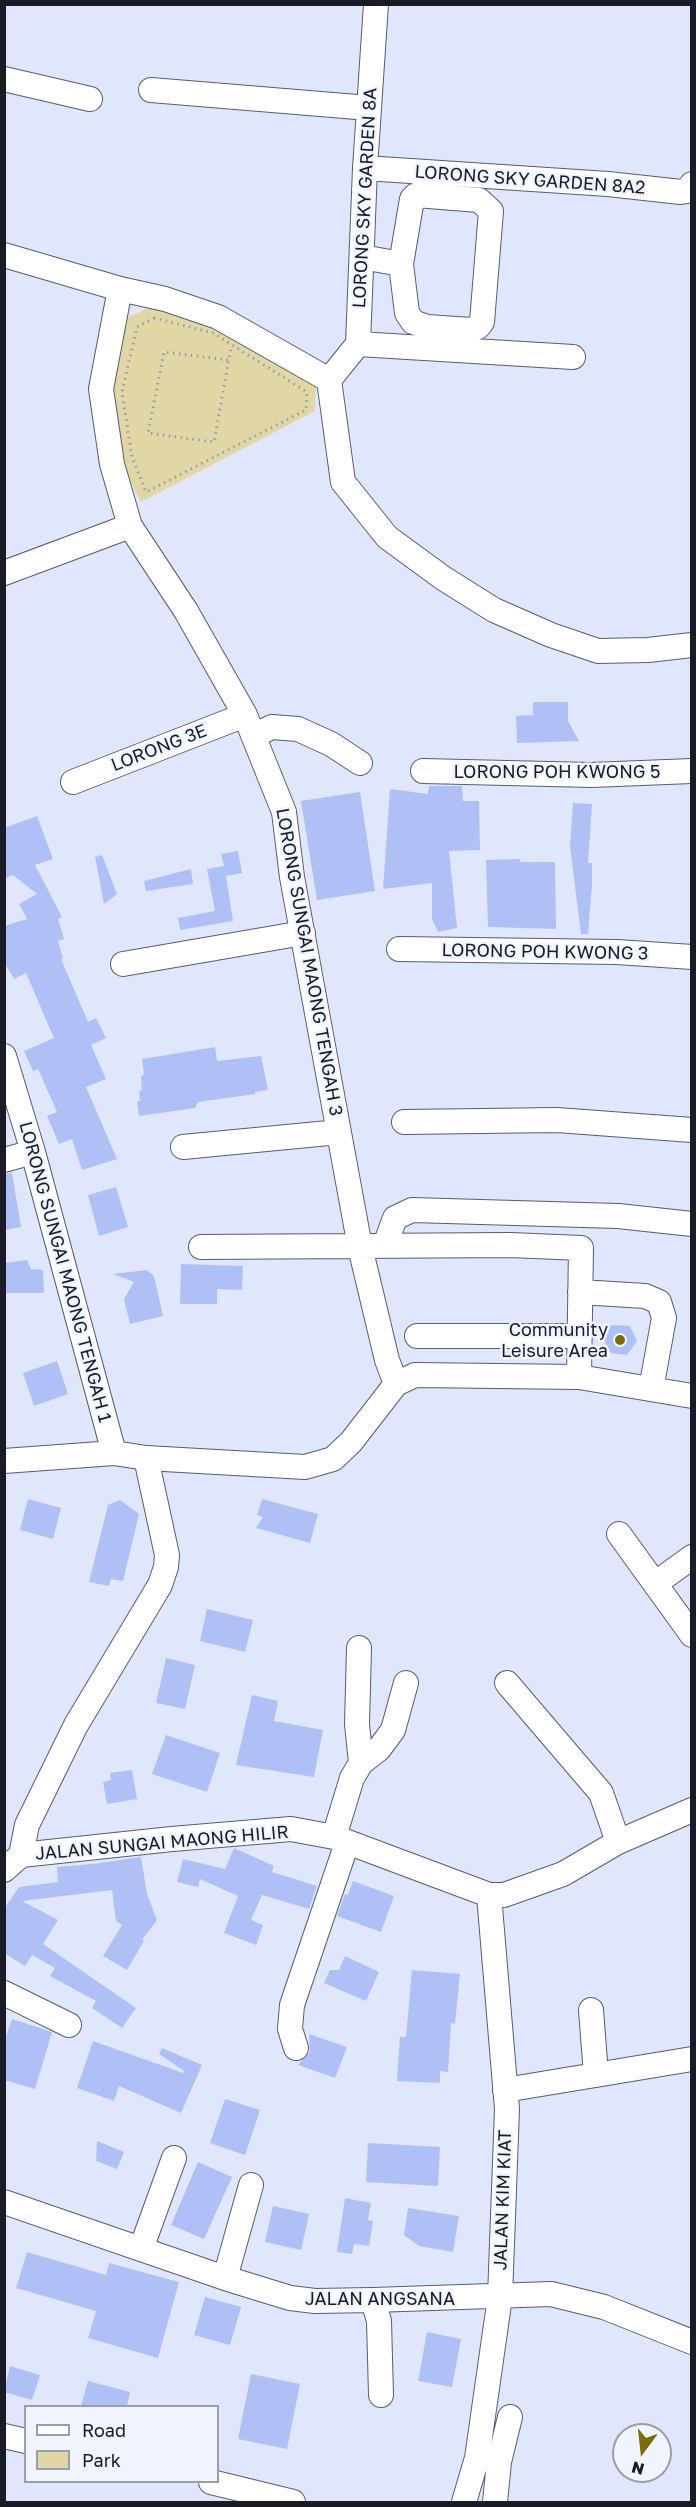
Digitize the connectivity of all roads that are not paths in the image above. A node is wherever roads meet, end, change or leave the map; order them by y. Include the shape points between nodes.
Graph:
1 (376, 4) edge
2 (4, 79) edge
3 (151, 90) dead end
4 (90, 99) dead end
5 (369, 108) junction
6 (365, 168) junction
7 (692, 184) edge
8 (4, 255) edge
9 (362, 257) junction
10 (401, 264) junction
11 (120, 289) junction
12 (358, 344) junction
13 (573, 357) dead end
14 (329, 380) junction
15 (130, 526) junction
16 (4, 573) edge
17 (692, 645) edge
18 (250, 725) junction
19 (360, 763) dead end
20 (423, 771) dead end
21 (692, 771) edge
22 (73, 782) dead end
23 (303, 933) junction
24 (399, 949) dead end
25 (692, 957) edge
26 (123, 964) dead end
27 (4, 1056) edge
28 (404, 1122) dead end
29 (692, 1130) edge
30 (339, 1132) junction
31 (183, 1147) dead end
32 (33, 1152) junction
33 (4, 1160) edge
34 (583, 1215) junction
35 (692, 1224) edge
36 (385, 1245) junction
37 (201, 1247) dead end
38 (360, 1247) junction
39 (581, 1248) junction
40 (580, 1292) junction
41 (417, 1336) dead end
42 (580, 1336) junction
43 (579, 1377) junction
44 (396, 1384) junction
45 (651, 1389) junction
46 (692, 1396) edge
47 (114, 1453) junction
48 (146, 1458) junction
49 (4, 1461) edge
50 (619, 1534) dead end
51 (692, 1557) edge
52 (656, 1583) junction
53 (692, 1635) edge
54 (359, 1648) dead end
55 (406, 1683) dead end
56 (507, 1683) dead end
57 (361, 1763) junction
58 (692, 1810) edge
59 (340, 1840) junction
60 (618, 1842) junction
61 (13, 1863) edge
62 (489, 1895) junction
63 (4, 1993) edge
64 (591, 2010) dead end
65 (69, 2025) dead end
66 (296, 2048) dead end
67 (692, 2059) edge
68 (596, 2075) junction
69 (505, 2090) junction
70 (174, 2158) dead end
71 (251, 2185) dead end
72 (4, 2202) edge
73 (141, 2249) junction
74 (225, 2278) junction
75 (500, 2297) junction
76 (373, 2300) junction
77 (692, 2342) edge
78 (381, 2395) dead end
79 (510, 2417) dead end
80 (4, 2436) edge
81 (24, 2441) edge
82 (488, 2460) junction
83 (219, 2483) edge
84 (293, 2502) edge
85 (464, 2502) edge
86 (495, 2502) edge

1 - 5 street, LORONG SKY GARDEN 8A
2 - 4 street
3 - 5 street
5 - 6 street, LORONG SKY GARDEN 8A
6 - 7 street, LORONG SKY GARDEN 8A2 via 681,192
6 - 9 street, LORONG SKY GARDEN 8A
8 - 11 street
9 - 10 street
9 - 12 street, LORONG SKY GARDEN 8A
10 - 10 street via 407,313 413,322 427,327 478,327 482,322 491,210 479,200 416,195 412,199
11 - 14 street via 218,317 235,337
11 - 15 street, LORONG SUNGAI MAONG TENGAH 3 via 101,388 112,464
12 - 13 street
12 - 14 street
14 - 17 street via 343,482 396,544 494,610 598,651
15 - 16 street
15 - 18 street, LORONG SUNGAI MAONG TENGAH 3 via 186,611
18 - 19 street, LORONG 3E via 298,729
18 - 22 street, LORONG 3E
18 - 23 street, LORONG SUNGAI MAONG TENGAH 3 via 284,812
20 - 21 street, LORONG POH KWONG 5 via 591,775
23 - 26 street
23 - 30 street, LORONG SUNGAI MAONG TENGAH 3
24 - 25 street, LORONG POH KWONG 3
27 - 32 street, LORONG SUNGAI MAONG TENGAH 1
28 - 29 street via 556,1120
30 - 31 street
30 - 38 street, LORONG SUNGAI MAONG TENGAH 3
32 - 33 street
32 - 47 street, LORONG SUNGAI MAONG TENGAH 1
34 - 35 street
34 - 36 street via 412,1210 395,1218
34 - 39 street
36 - 38 street
36 - 39 street
37 - 38 street
38 - 44 street, LORONG SUNGAI MAONG TENGAH 3
39 - 40 street
40 - 42 street
40 - 45 street via 645,1296 660,1302 664,1318
41 - 42 street
42 - 43 street
43 - 44 street via 416,1375
43 - 45 street
44 - 48 street via 333,1459 305,1467
45 - 46 street
47 - 48 street
47 - 49 street
48 - 61 street via 166,1555 160,1586 76,1725 27,1825
50 - 52 street
51 - 52 street
52 - 53 street
54 - 57 street via 357,1724
55 - 57 street via 393,1730 379,1749
56 - 60 street via 601,1792
57 - 59 street via 352,1778
58 - 60 street, JALAN SUNGAI MAONG HILIR
59 - 61 street, JALAN SUNGAI MAONG HILIR via 291,1829 259,1831
59 - 62 street, JALAN SUNGAI MAONG HILIR
59 - 66 street via 292,2006 290,2029
60 - 62 street, JALAN SUNGAI MAONG HILIR via 563,1874 504,1895
62 - 69 street, JALAN KIM KIAT
63 - 65 street
64 - 68 street
67 - 68 street
68 - 69 street
69 - 75 street, JALAN KIM KIAT
70 - 73 street
71 - 74 street
72 - 73 street, JALAN ANGSANA
73 - 74 street, JALAN ANGSANA
74 - 76 street, JALAN ANGSANA via 290,2298
75 - 76 street, JALAN ANGSANA
75 - 77 street, JALAN ANGSANA via 551,2294 604,2307
75 - 82 street, JALAN KIM KIAT
76 - 78 street via 379,2321
79 - 82 street
80 - 81 street
82 - 85 street, JALAN KIM KIAT
82 - 86 street
83 - 84 street

